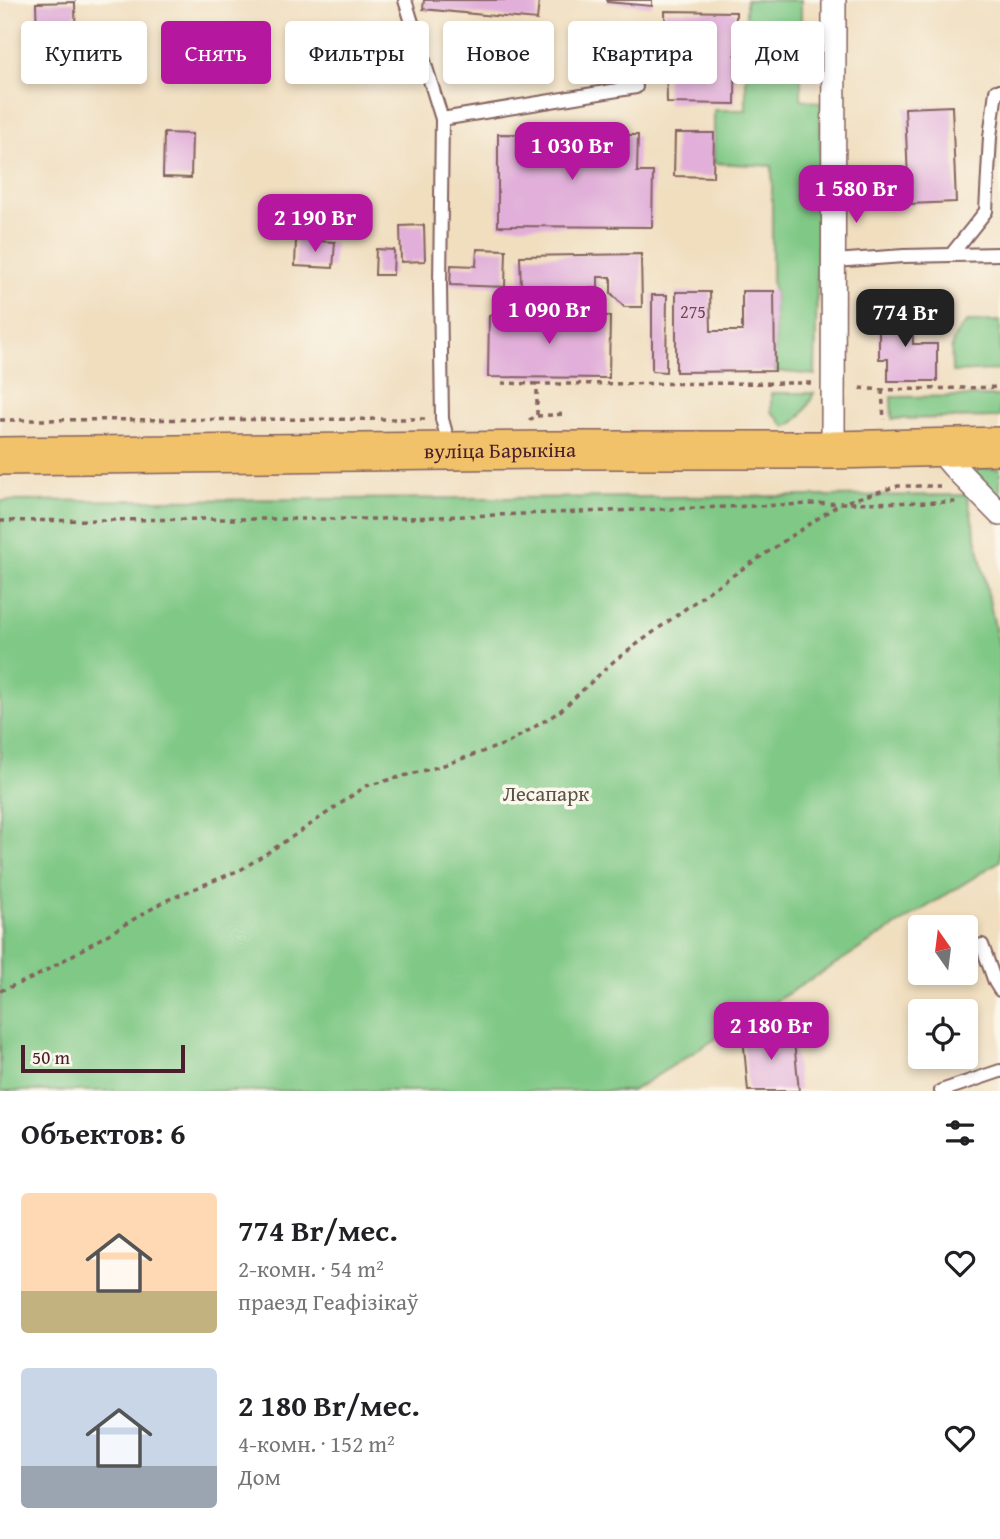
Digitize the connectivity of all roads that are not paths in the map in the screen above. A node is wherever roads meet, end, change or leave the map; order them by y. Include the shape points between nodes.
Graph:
1 (405, 0) edge
2 (834, 0) edge
3 (636, 87) dead end
4 (1000, 91) edge
5 (442, 119) junction
6 (995, 137) edge
7 (1000, 254) edge
8 (951, 255) junction
9 (834, 261) junction
10 (447, 435) junction
11 (1000, 446) edge
12 (937, 447) junction
13 (833, 450) junction
14 (0, 456) edge
15 (1000, 514) edge
16 (982, 945) dead end
17 (1000, 990) edge
18 (1000, 1071) edge
19 (941, 1091) edge

1 - 5 lane
2 - 9 street
3 - 5 lane
4 - 6 lane via 996,91
5 - 10 lane via 440,285
6 - 8 lane via 986,211
7 - 8 lane
8 - 9 lane
9 - 13 street
10 - 13 main road, вуліца Барыкіна
10 - 14 main road, вуліца Барыкіна
11 - 12 main road, вуліца Барыкіна
12 - 13 main road, вуліца Барыкіна
12 - 15 street
16 - 17 lane
18 - 19 lane

